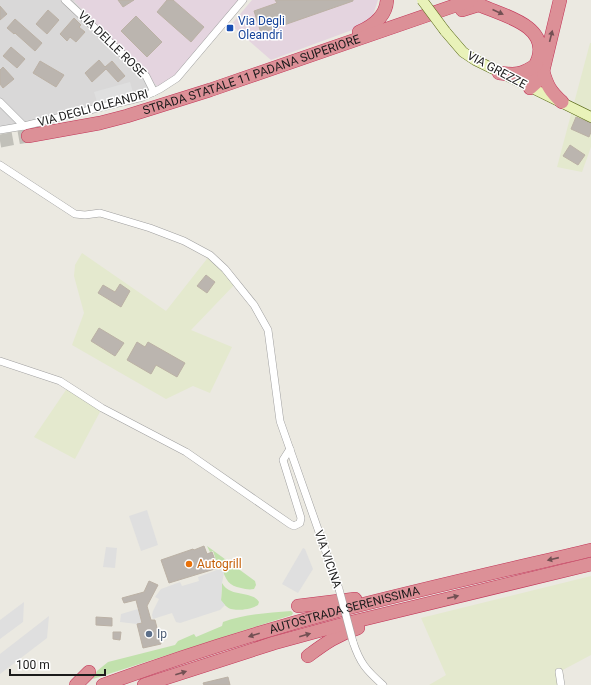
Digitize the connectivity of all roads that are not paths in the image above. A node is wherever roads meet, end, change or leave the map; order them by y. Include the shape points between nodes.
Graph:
1 (65, 0) edge
2 (243, 0) edge
3 (387, 0) edge
4 (422, 0) edge
5 (471, 0) edge
6 (560, 0) edge
7 (354, 41) junction
8 (539, 68) junction
9 (270, 70) junction
10 (499, 73) junction
11 (530, 88) junction
12 (154, 92) junction
13 (0, 102) edge
14 (562, 102) junction
15 (591, 117) edge
16 (0, 130) edge
17 (26, 131) junction
18 (0, 165) edge
19 (0, 361) edge
20 (290, 449) junction
21 (591, 550) edge
22 (591, 564) edge
23 (387, 599) junction
24 (298, 606) dead end
25 (415, 606) junction
26 (308, 656) dead end
27 (89, 672) dead end
28 (559, 672) dead end
29 (76, 685) edge
30 (103, 685) edge
31 (144, 685) edge
32 (383, 685) edge
33 (561, 685) edge

1 - 12 street, VIA DELLE ROSE via 146,76
2 - 12 street, VIA DEGLI OLEANDRI via 177,78
3 - 9 highway via 380,18 366,29
4 - 10 street, VIA GREZZE, bridge via 463,52
5 - 7 highway, STRADA STATALE 11 PADANA SUPERIORE
8 -> 6 highway
7 -> 8 highway via 370,41 478,5 522,24 536,34 540,46
7 - 9 highway, STRADA STATALE 11 PADANA SUPERIORE
8 - 10 highway via 515,75
8 - 11 highway via 539,80
8 - 14 highway via 551,91
9 - 17 highway, STRADA STATALE 11 PADANA SUPERIORE via 127,116 74,128
10 - 11 street, VIA GREZZE
11 - 14 street, VIA GREZZE
12 - 17 street, VIA DEGLI OLEANDRI
13 - 17 street
14 - 15 street, VIA GREZZE
16 - 17 street, VIA DEGLI OLEANDRI
18 - 20 street, VIA VICINA via 75,214 100,213 150,228 184,241 210,255 225,269 254,304 268,330 280,421
19 - 20 street via 60,381 102,408 186,452 294,526 300,523 301,518 283,460
20 - 32 street, VIA VICINA, bridge via 339,589 358,656 367,670
21 -> 23 highway, AUTOSTRADA SERENISSIMA
25 -> 22 highway, AUTOSTRADA SERENISSIMA
23 - 24 highway via 350,599
23 -> 30 highway, AUTOSTRADA SERENISSIMA via 223,644
25 - 26 highway via 339,635
31 -> 25 highway, AUTOSTRADA SERENISSIMA via 274,643
27 - 29 highway
28 - 33 street

